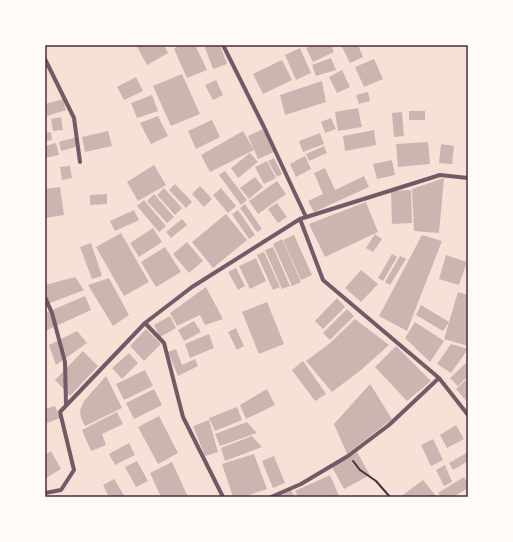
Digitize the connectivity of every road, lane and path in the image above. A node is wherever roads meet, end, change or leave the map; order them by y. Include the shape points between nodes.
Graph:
1 (223, 45) edge
2 (45, 59) edge
3 (80, 162) dead end
4 (468, 178) edge
5 (306, 217) junction
6 (300, 219) junction
7 (45, 297) edge
8 (145, 323) junction
9 (438, 378) junction
10 (66, 405) junction
11 (468, 415) edge
12 (348, 456) junction
13 (45, 493) edge
14 (223, 497) edge
15 (272, 497) edge
16 (390, 497) edge

1 - 5 street
2 - 3 street via 74,118
4 - 5 street via 440,175
5 - 6 street
6 - 8 street via 192,287
6 - 9 street via 323,280
7 - 10 street via 65,362
8 - 10 street
8 - 14 street via 164,343 183,417
9 - 11 street
9 - 12 street via 389,425
10 - 13 street via 60,412 74,470 61,490
12 - 15 street via 301,484
12 - 16 path

